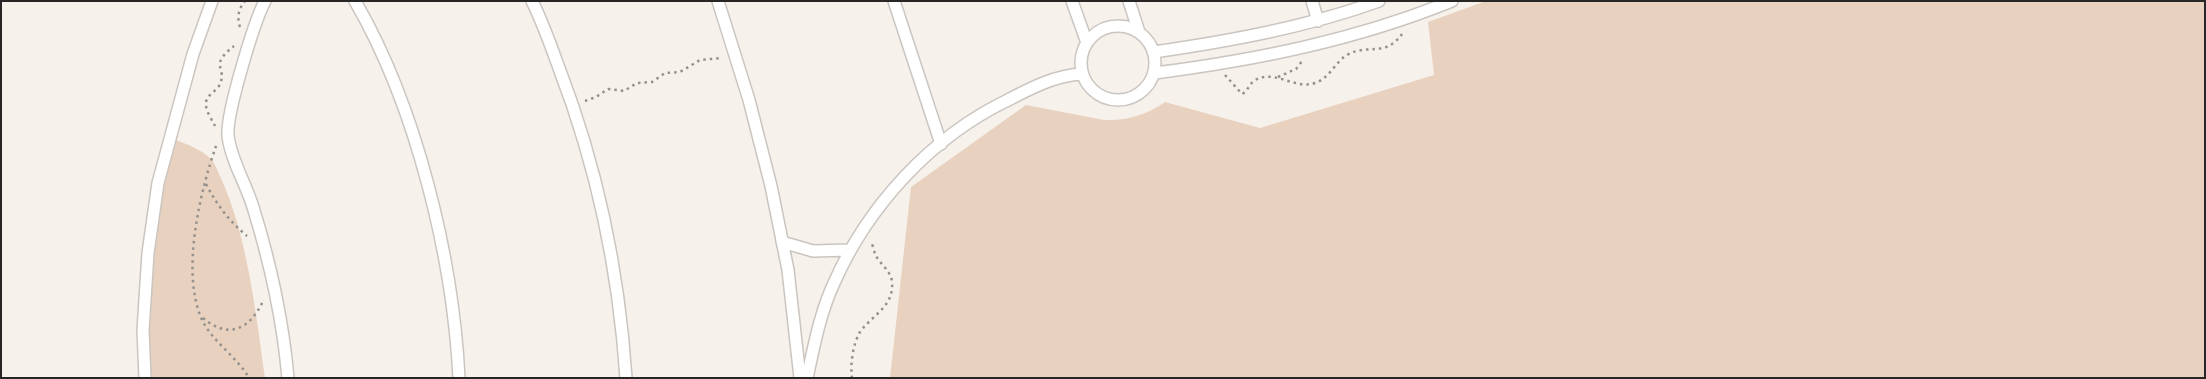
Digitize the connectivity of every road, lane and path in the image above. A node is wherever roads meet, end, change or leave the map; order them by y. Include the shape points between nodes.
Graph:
1 (212, 1) edge
2 (245, 1) edge
3 (265, 1) edge
4 (355, 1) edge
5 (532, 1) edge
6 (718, 1) edge
7 (894, 1) edge
8 (1072, 1) edge
9 (1129, 1) edge
10 (1312, 1) edge
11 (1379, 1) edge
12 (1452, 1) edge
13 (1411, 17) junction
14 (1318, 21) junction
15 (241, 30) dead end
16 (1139, 32) junction
17 (238, 42) dead end
18 (1087, 43) junction
19 (1304, 49) junction
20 (733, 52) junction
21 (1154, 52) junction
22 (1217, 65) junction
23 (1082, 74) junction
24 (1155, 74) junction
25 (1276, 78) junction
26 (574, 105) junction
27 (225, 137) junction
28 (941, 144) junction
29 (206, 183) junction
30 (868, 223) junction
31 (782, 242) junction
32 (264, 248) junction
33 (849, 250) junction
34 (274, 289) junction
35 (200, 315) junction
36 (145, 378) edge
37 (249, 378) edge
38 (288, 378) edge
39 (458, 378) edge
40 (626, 378) edge
41 (800, 378) edge
42 (807, 378) edge
43 (852, 378) edge

1 - 36 street via 193,54 158,184 143,320
2 - 15 path via 239,10
3 - 27 street via 253,30
4 - 39 street via 381,49 402,104 432,203 445,258
5 - 26 street
6 - 20 street
7 - 28 street
8 - 18 street
9 - 16 street
10 - 14 street
11 - 14 street
12 - 13 street
13 - 19 street
13 - 25 path via 1406,29 1391,46 1346,56 1314,84
14 - 21 street
16 - 18 street via 1127,27 1109,27 1100,30
16 - 21 street
17 - 27 path via 220,58 221,82 206,100 206,106
18 - 23 street via 1081,63
19 - 22 street
19 - 25 path via 1302,64
20 - 26 path via 713,60 700,60 680,72 665,73 652,82 637,83 624,90 608,90
20 - 31 street via 762,150
21 - 24 street
22 - 24 street
22 - 25 path via 1242,94 1254,81
23 - 24 street via 1096,94 1118,101 1141,93
23 - 28 street via 1046,82 1008,99 968,122
26 - 40 street via 608,234 623,332
27 - 29 path
27 - 32 street via 252,204
28 - 30 street via 900,182
29 - 32 path via 230,221
29 - 35 path via 196,221 192,273
30 - 33 street
30 - 43 path via 876,257 886,266 892,280 892,296 887,306 859,334
31 - 33 street via 813,251
31 - 41 street
32 - 34 street
33 - 42 street via 823,311
34 - 35 path via 265,295 248,324 235,329 221,329
34 - 38 street
35 - 37 path

